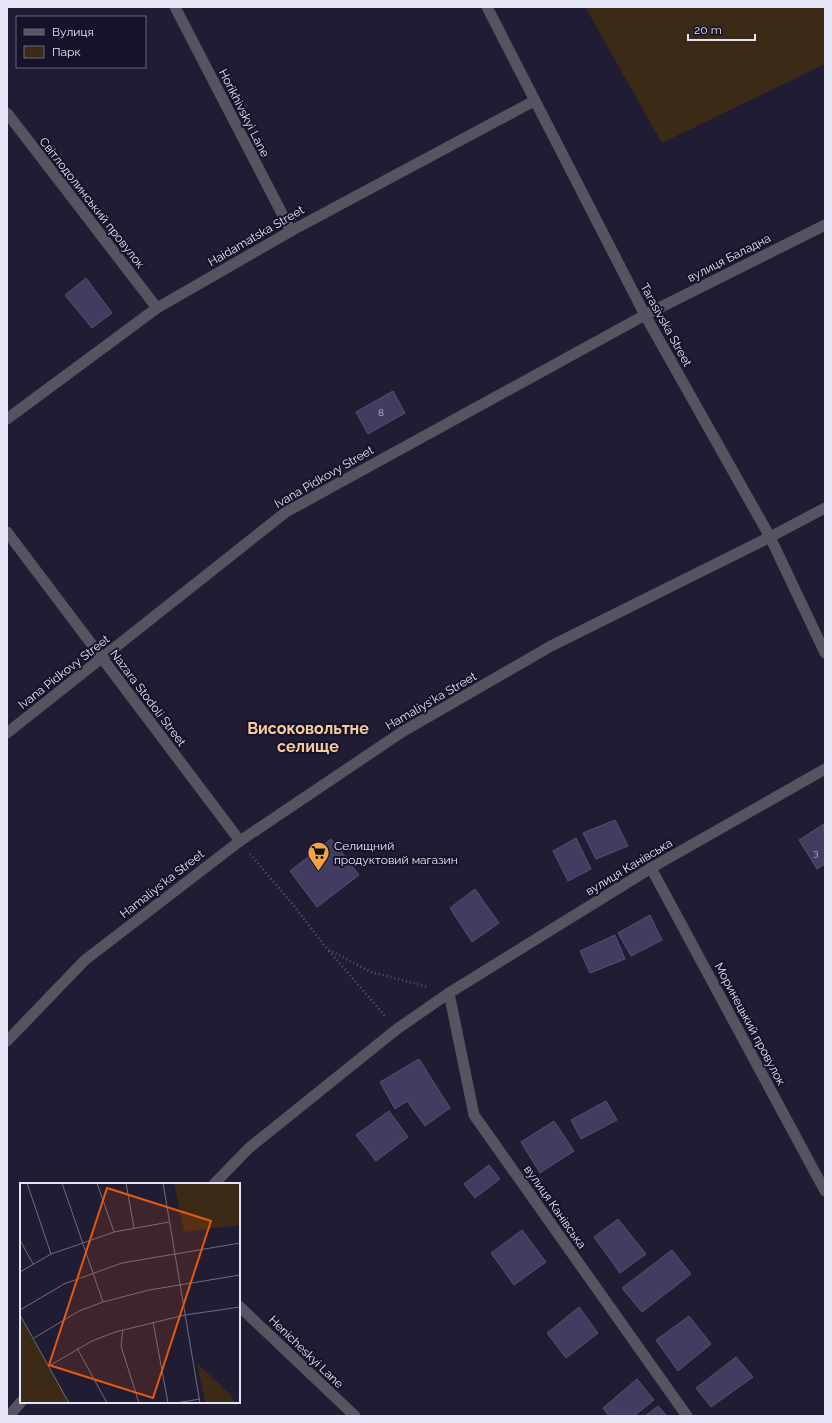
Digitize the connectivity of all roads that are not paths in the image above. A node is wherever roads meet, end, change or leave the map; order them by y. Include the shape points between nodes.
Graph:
1 (175, 7) edge
2 (487, 7) edge
3 (534, 101) junction
4 (7, 113) edge
5 (825, 225) edge
6 (291, 231) junction
7 (157, 308) junction
8 (645, 316) junction
9 (7, 419) edge
10 (825, 508) edge
11 (7, 532) edge
12 (770, 537) junction
13 (825, 653) edge
14 (102, 658) junction
15 (7, 733) edge
16 (825, 769) edge
17 (240, 841) junction
18 (651, 868) junction
19 (449, 993) junction
20 (7, 1041) edge
21 (215, 1183) edge
22 (825, 1191) edge
23 (240, 1307) edge
24 (20, 1403) edge
25 (9, 1416) edge
26 (355, 1416) edge
27 (687, 1416) edge

1 - 6 street, Horikhivskyi Lane
2 - 3 street, Tarasivska Street
3 - 6 street, Haidamatska Street
3 - 8 street, Tarasivska Street
4 - 7 street, Світлодолинський провулок
5 - 8 street, вулиця Баладна
6 - 7 street, Haidamatska Street
7 - 9 street, Haidamatska Street
8 - 12 street, Tarasivska Street
8 - 14 street, Ivana Pidkovy Street via 286,512
10 - 12 street, Hamaliysʹka Street
11 - 14 street, Nazara Stodoli Street
12 - 13 street, Tarasivska Street
12 - 17 street, Hamaliysʹka Street via 551,646 402,732
14 - 15 street, Ivana Pidkovy Street
14 - 17 street, Nazara Stodoli Street
16 - 18 street, вулиця Канівська
17 - 20 street, Hamaliysʹka Street via 85,960
18 - 19 street, вулиця Канівська
18 - 22 street, Моринецький провулок
19 - 21 street, вулиця Канівська via 397,1029 249,1148
19 - 27 street, вулиця Канівська via 474,1115
23 - 26 street, Henicheskyi Lane
24 - 25 street

